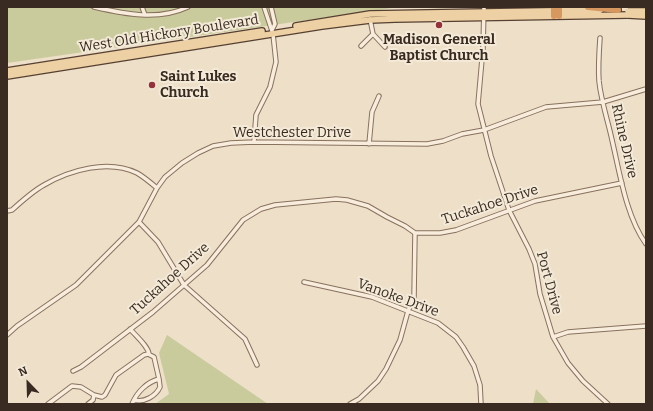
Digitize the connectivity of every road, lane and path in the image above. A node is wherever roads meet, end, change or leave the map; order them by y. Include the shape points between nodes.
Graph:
1 (94, 7) edge
2 (100, 7) edge
3 (142, 7) edge
4 (187, 7) edge
5 (264, 7) edge
6 (271, 7) edge
7 (588, 7) edge
8 (644, 7) edge
9 (105, 10) junction
10 (618, 10) junction
11 (556, 11) edge
12 (646, 11) edge
13 (484, 12) edge
14 (628, 13) junction
15 (145, 16) junction
16 (646, 16) edge
17 (370, 17) junction
18 (273, 32) junction
19 (373, 34) junction
20 (600, 38) dead end
21 (361, 46) dead end
22 (385, 46) dead end
23 (7, 71) edge
24 (7, 76) edge
25 (646, 89) edge
26 (379, 96) dead end
27 (603, 102) junction
28 (484, 130) junction
29 (254, 142) junction
30 (368, 144) junction
31 (622, 183) junction
32 (157, 188) junction
33 (509, 210) junction
34 (7, 211) edge
35 (139, 222) junction
36 (415, 233) junction
37 (646, 244) edge
38 (304, 282) dead end
39 (184, 285) junction
40 (408, 311) junction
41 (646, 326) edge
42 (130, 329) junction
43 (7, 335) edge
44 (553, 337) junction
45 (149, 354) junction
46 (257, 365) dead end
47 (73, 371) dead end
48 (159, 379) junction
49 (94, 395) junction
50 (133, 402) edge
51 (48, 404) edge
52 (88, 404) edge
53 (350, 404) edge
54 (481, 404) edge
55 (608, 404) edge

1 - 9 street
2 - 9 street
3 - 15 street
4 - 15 street via 165,14
5 - 18 street
6 - 18 street via 275,24
7 - 10 highway
8 - 16 highway
9 - 15 street
10 - 11 main road, West Old Hickory Boulevard
10 - 14 main road, West Old Hickory Boulevard
11 - 13 main road, West Old Hickory Boulevard
11 - 14 main road, West Old Hickory Boulevard
12 - 14 main road, West Old Hickory Boulevard, bridge
13 - 17 main road, West Old Hickory Boulevard
13 - 28 street, Port Drive via 478,104
14 - 16 main road, West Old Hickory Boulevard, bridge
17 - 18 main road, West Old Hickory Boulevard
17 - 19 street
18 - 23 main road, West Old Hickory Boulevard
18 - 24 main road, West Old Hickory Boulevard
18 - 29 street via 276,62 270,87 256,115
19 - 21 street
19 - 22 street
20 - 27 street, Rhine Drive via 598,67
25 - 27 street, Westchester Drive
26 - 30 street via 372,112
27 - 28 street, Westchester Drive via 546,107
27 - 31 street, Rhine Drive
28 - 30 street, Westchester Drive via 427,144
28 - 33 street, Port Drive
29 - 30 street, Westchester Drive
29 - 32 street, Westchester Drive via 213,146 198,153 178,165
31 - 33 street, Tuckahoe Drive via 536,201
31 - 37 street, Rhine Drive via 636,229
32 - 34 street via 137,173 99,167 66,175 44,185 12,210
32 - 35 street, Westchester Drive
33 - 36 street, Tuckahoe Drive via 456,230
33 - 44 street, Port Drive via 535,264 540,294
35 - 39 street via 158,242
35 - 43 street, Westchester Drive via 76,285
36 - 39 street, Tuckahoe Drive via 368,206 347,200 274,205 261,209 243,220 207,265
36 - 40 street via 414,298
38 - 40 street, Vanoke Drive via 372,297
39 - 42 street, Tuckahoe Drive
39 - 46 street via 244,338
40 - 53 street via 399,341 386,369 373,388
40 - 54 street, Vanoke Drive via 438,323 464,347 480,385
41 - 44 street via 568,332
42 - 45 street via 146,346
42 - 47 street, Tuckahoe Drive
44 - 55 street, Port Drive via 568,363
45 - 48 street via 155,359
45 - 49 street via 119,372 105,396
48 - 50 street via 142,389
48 - 50 street via 160,387 154,395
49 - 51 street via 81,387 72,386
49 - 52 street

